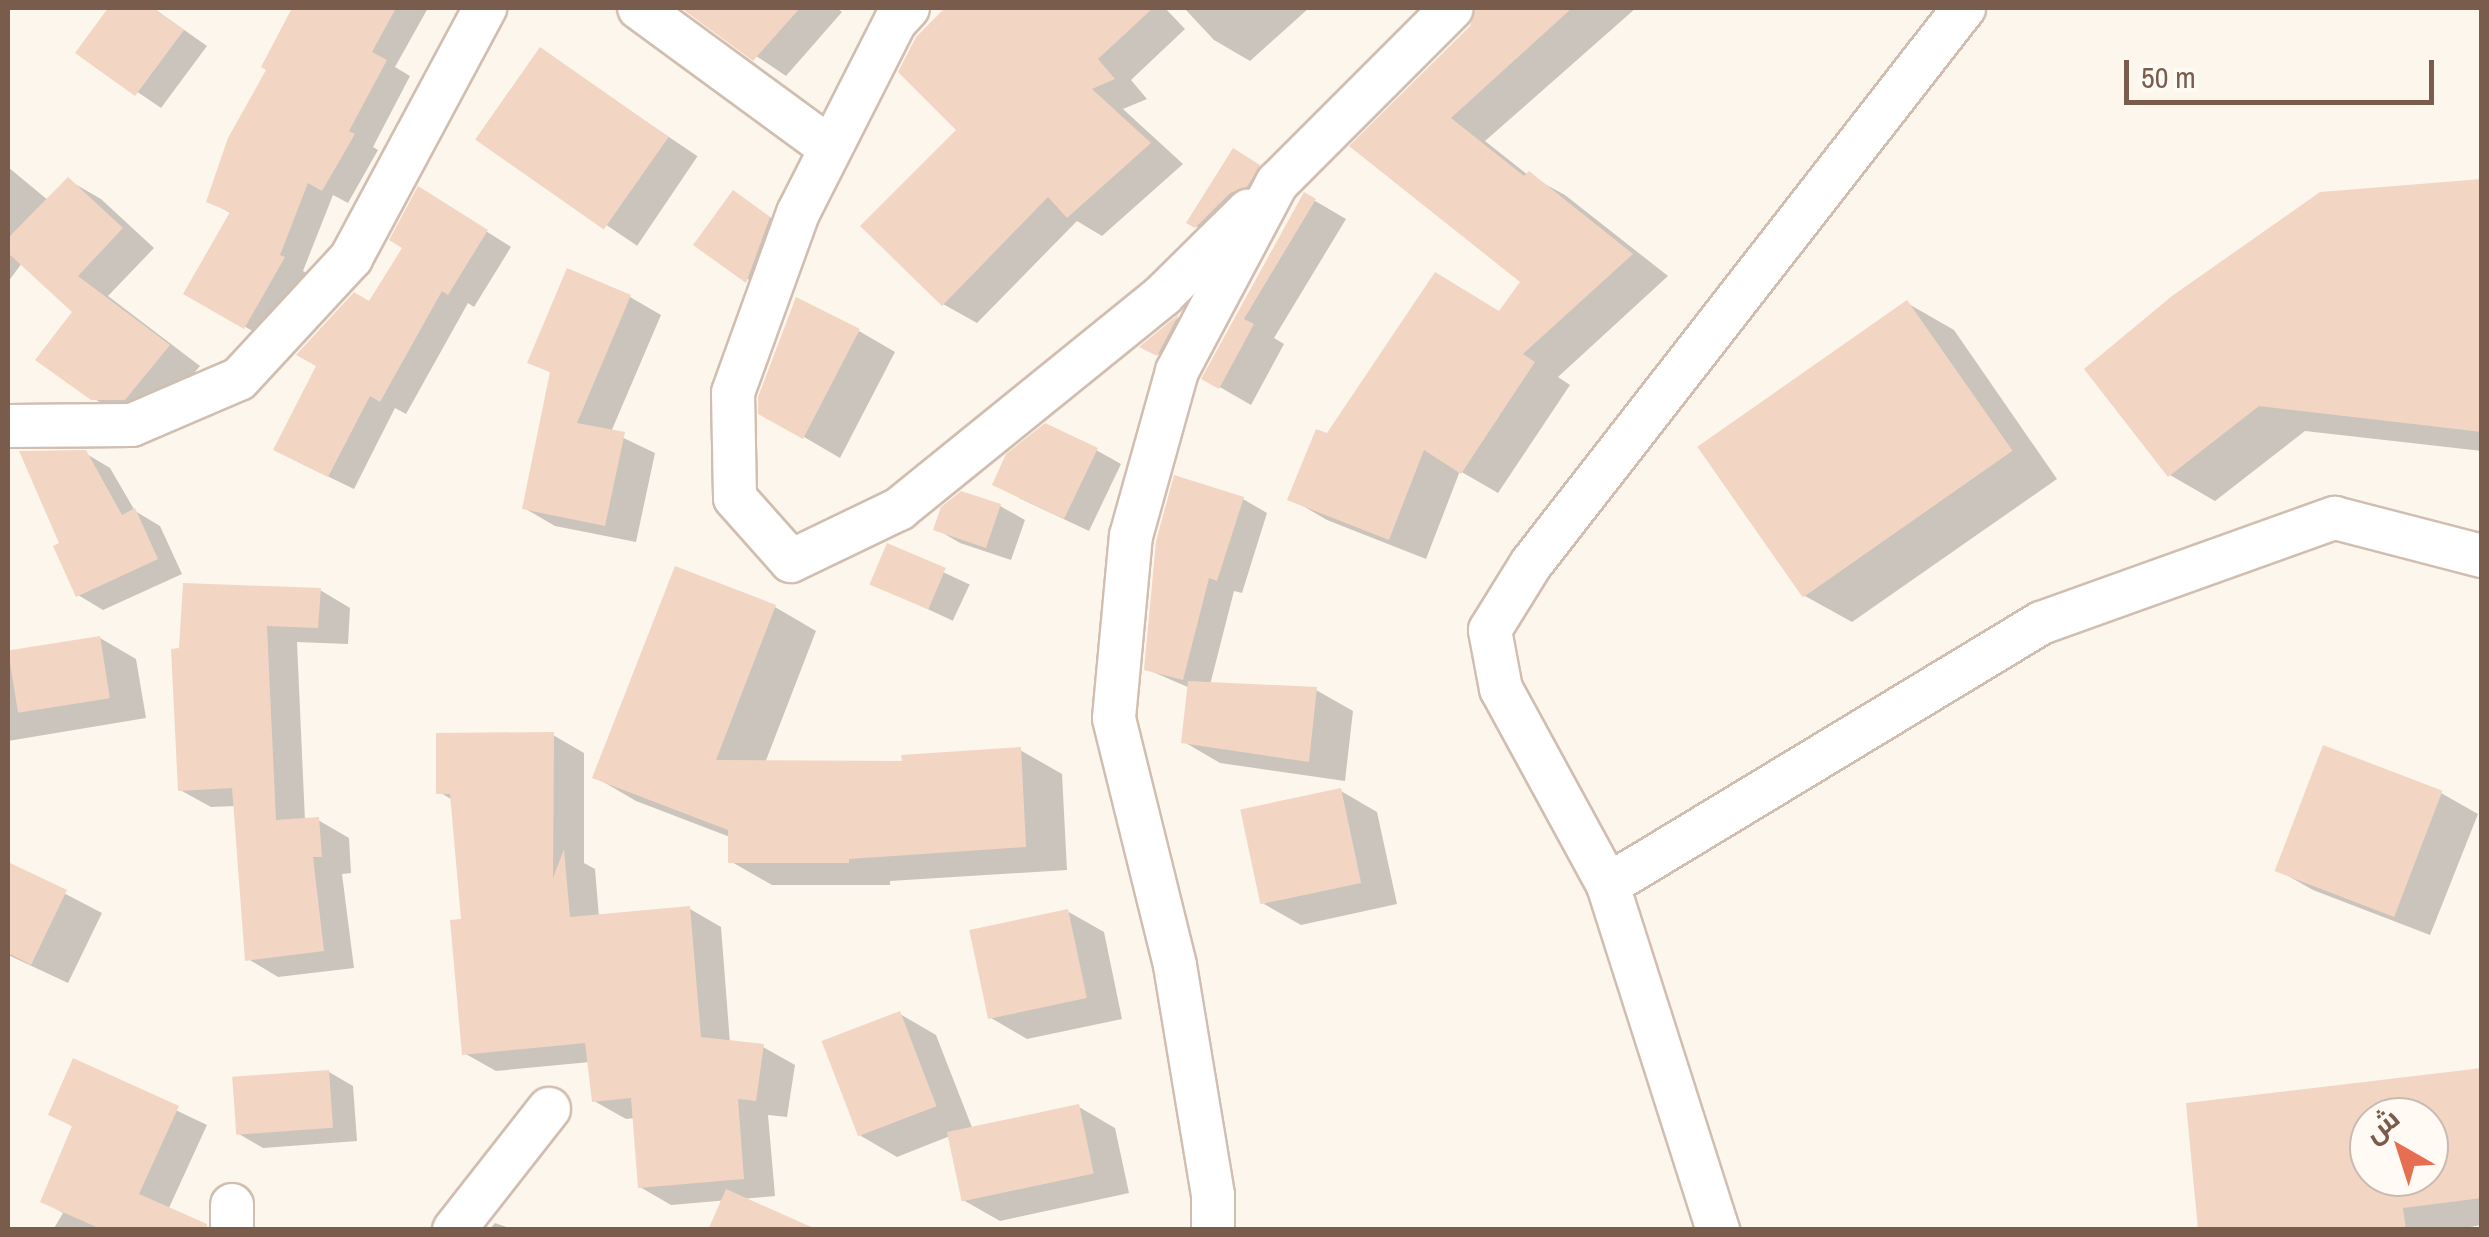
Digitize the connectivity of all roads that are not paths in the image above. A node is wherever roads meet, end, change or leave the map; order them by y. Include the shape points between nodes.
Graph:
1 (486, 8) edge
2 (639, 8) edge
3 (908, 8) edge
4 (1452, 8) edge
5 (1964, 8) edge
6 (829, 147) junction
7 (1277, 183) junction
8 (8, 426) edge
9 (2482, 556) edge
10 (1608, 884) junction
11 (548, 1109) dead end
12 (454, 1230) edge
13 (1212, 1230) edge
14 (1718, 1230) edge

1 - 8 street via 351,258 239,380 132,426
2 - 6 street
3 - 6 street
4 - 7 street
5 - 10 street via 1530,564 1490,630 1501,688
6 - 7 street via 733,394 736,498 791,561 899,510 1163,296
7 - 13 street via 1177,370 1131,536 1114,718 1175,965
9 - 10 street via 2336,518 2041,623
10 - 14 street
11 - 12 street

